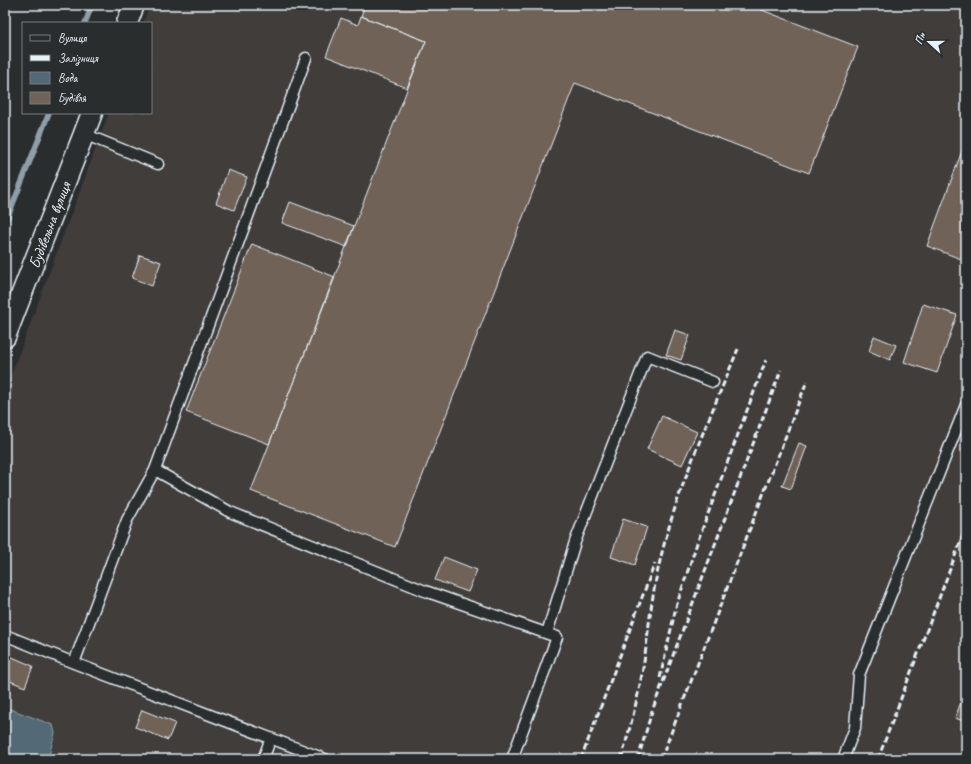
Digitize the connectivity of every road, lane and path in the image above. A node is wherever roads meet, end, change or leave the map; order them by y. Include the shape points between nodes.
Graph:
1 (134, 5) edge
2 (128, 22) edge
3 (306, 58) dead end
4 (92, 114) edge
5 (84, 134) junction
6 (158, 164) dead end
7 (5, 337) edge
8 (713, 382) dead end
9 (966, 405) edge
10 (155, 470) junction
11 (547, 633) junction
12 (5, 635) edge
13 (74, 664) junction
14 (271, 738) junction
15 (263, 759) edge
16 (325, 759) edge
17 (512, 759) edge
18 (843, 759) edge

1 - 2 street
3 - 10 lane
4 - 5 street, Будівельна вулиця
5 - 6 lane
5 - 7 street, Будівельна вулиця
8 - 11 lane via 647,356 575,542
9 - 18 lane via 859,675 855,728
10 - 11 lane via 230,512 425,591
10 - 13 lane via 127,520
11 - 17 lane via 557,636
12 - 13 lane
13 - 14 lane
14 - 15 lane
14 - 16 lane

